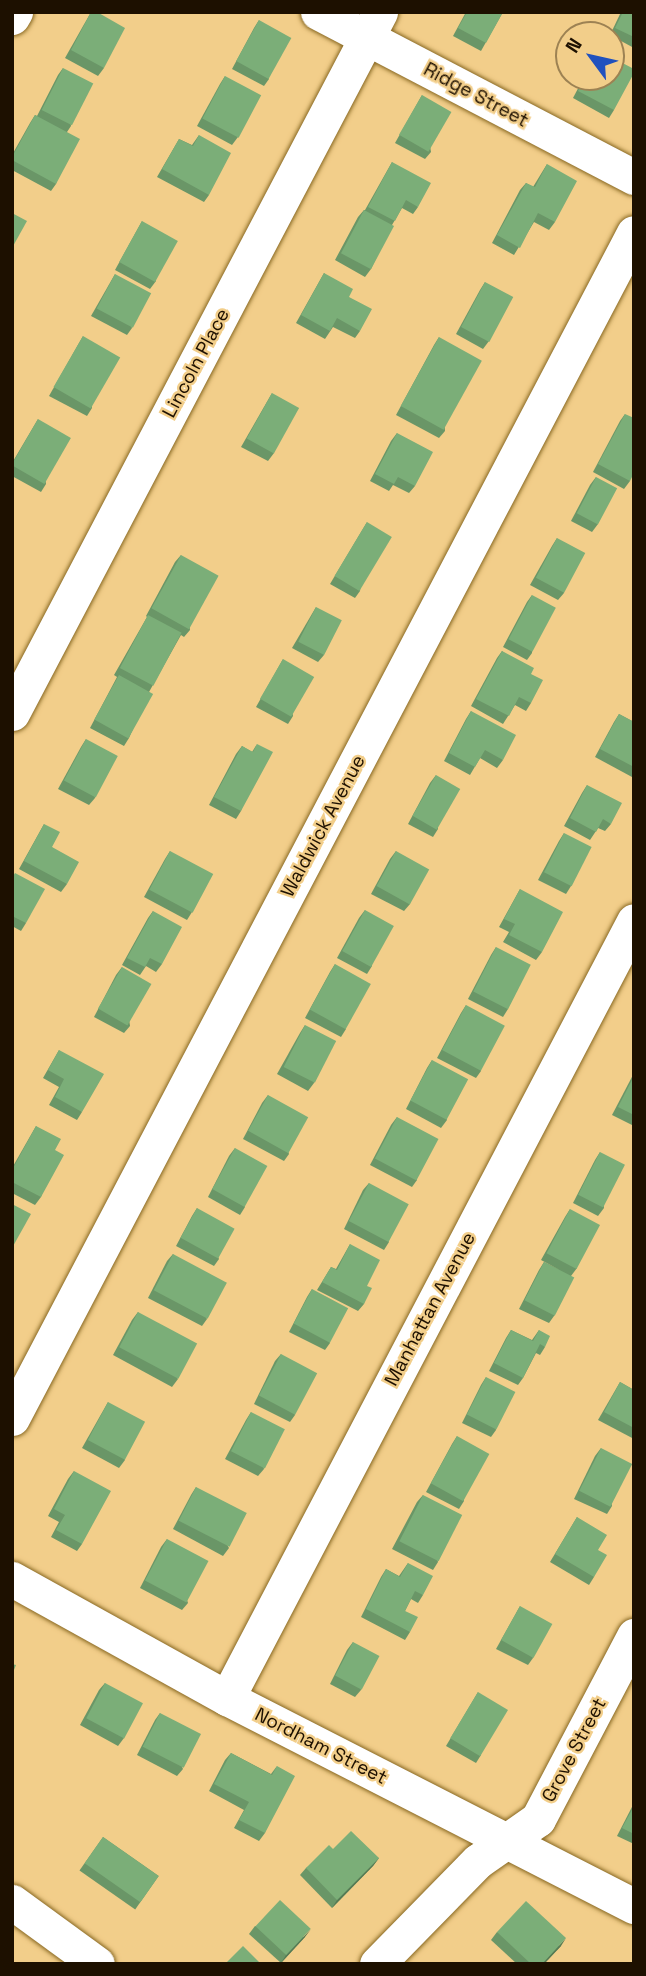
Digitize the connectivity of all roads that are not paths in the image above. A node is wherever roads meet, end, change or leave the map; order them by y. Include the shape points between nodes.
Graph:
1 (318, 12) edge
2 (373, 25) edge
3 (634, 177) edge
4 (634, 233) edge
5 (12, 713) edge
6 (634, 921) edge
7 (12, 1418) edge
8 (12, 1578) edge
9 (634, 1636) edge
10 (227, 1698) junction
11 (506, 1841) junction
12 (12, 1902) edge
13 (634, 1906) edge
14 (97, 1964) edge
15 (377, 1964) edge

1 - 2 street, Ridge Street
2 - 3 street, Ridge Street
2 - 5 street, Lincoln Place
4 - 7 street, Waldwick Avenue
6 - 10 street, Manhattan Avenue
8 - 10 street, Nordham Street
9 - 11 street, Grove Street via 538,1819
10 - 11 street, Nordham Street
11 - 13 street, Nordham Street
11 - 15 street, Grove Street via 478,1861
12 - 14 street

